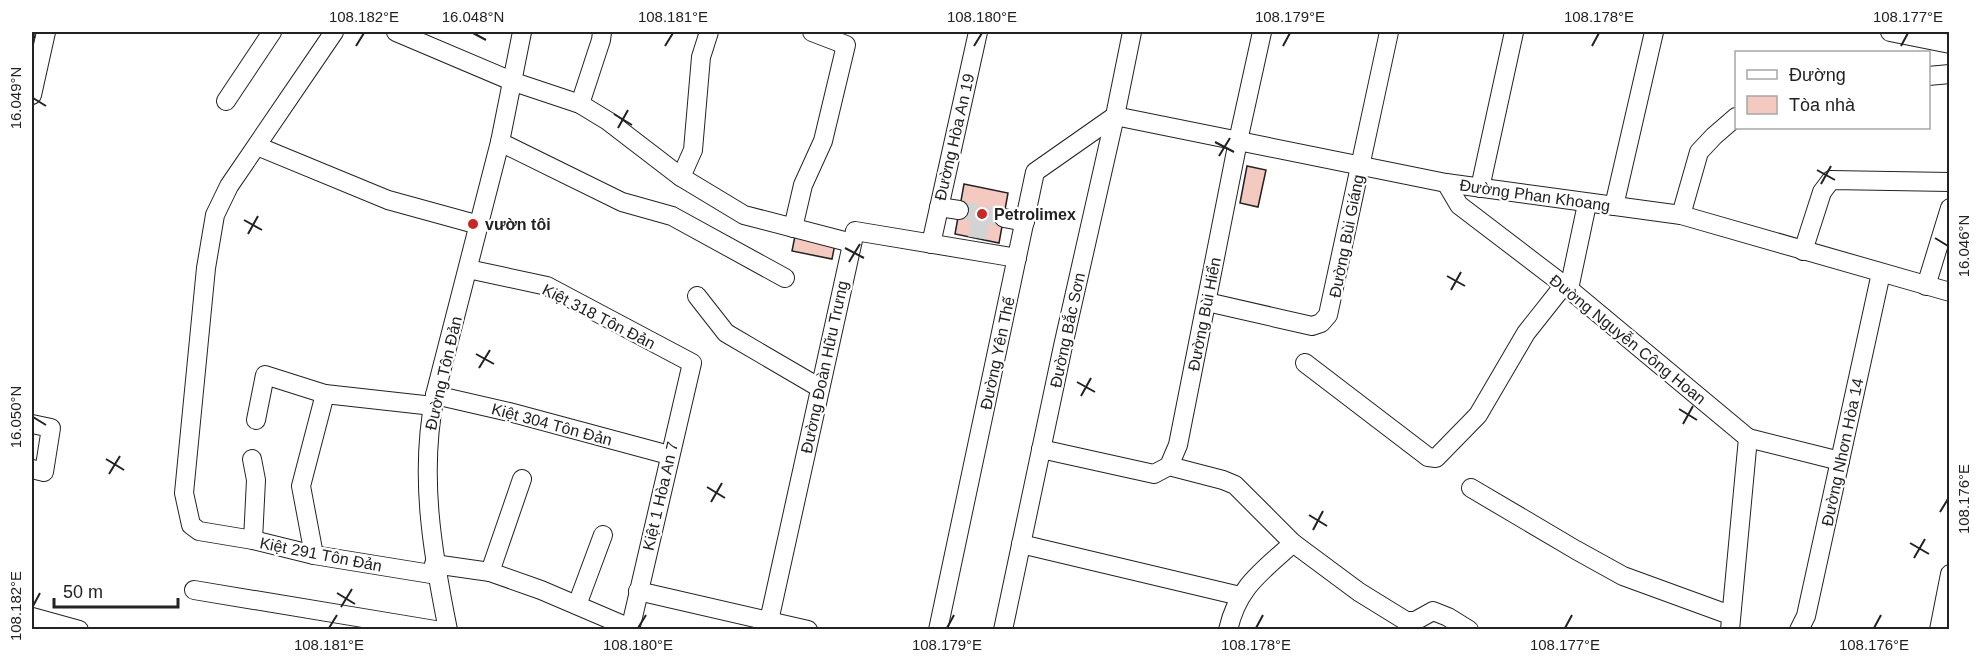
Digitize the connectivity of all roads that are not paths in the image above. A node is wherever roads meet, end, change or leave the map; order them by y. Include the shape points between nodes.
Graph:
1 (46, 32) edge
2 (272, 32) edge
3 (334, 32) edge
4 (396, 32) edge
5 (522, 32) edge
6 (602, 32) edge
7 (709, 32) edge
8 (813, 32) edge
9 (978, 32) edge
10 (1132, 32) edge
11 (1262, 32) edge
12 (1389, 32) edge
13 (1514, 32) edge
14 (1654, 32) edge
15 (1890, 32) edge
16 (1950, 44) edge
17 (1950, 74) edge
18 (1930, 76) edge
19 (514, 82) junction
20 (32, 95) edge
21 (226, 101) dead end
22 (580, 104) junction
23 (1115, 116) junction
24 (1735, 119) edge
25 (500, 141) junction
26 (1238, 141) junction
27 (257, 146) junction
28 (1360, 167) junction
29 (681, 177) junction
30 (1950, 182) edge
31 (1446, 183) junction
32 (1480, 188) junction
33 (1587, 204) junction
34 (1614, 206) junction
35 (939, 207) junction
36 (1950, 208) edge
37 (959, 210) tunnel mouth
38 (1681, 215) junction
39 (1004, 218) tunnel mouth
40 (1024, 222) junction
41 (479, 225) junction
42 (793, 228) junction
43 (852, 243) junction
44 (931, 244) junction
45 (1803, 251) junction
46 (1017, 258) junction
47 (468, 269) junction
48 (1881, 273) junction
49 (785, 278) dead end
50 (1926, 286) junction
51 (1567, 287) junction
52 (1950, 292) edge
53 (697, 296) dead end
54 (1207, 302) junction
55 (692, 363) joint
56 (1305, 363) dead end
57 (820, 388) junction
58 (325, 394) junction
59 (434, 400) junction
60 (256, 420) dead end
61 (32, 424) edge
62 (1748, 438) junction
63 (1041, 449) junction
64 (669, 455) junction
65 (252, 459) dead end
66 (1840, 461) junction
67 (1169, 466) junction
68 (32, 469) edge
69 (522, 479) dead end
70 (1471, 488) dead end
71 (603, 535) dead end
72 (253, 540) junction
73 (1293, 543) junction
74 (1021, 544) junction
75 (314, 555) junction
76 (436, 570) junction
77 (490, 572) junction
78 (1950, 574) edge
79 (194, 590) dead end
80 (638, 591) junction
81 (1240, 596) junction
82 (577, 605) junction
83 (32, 617) edge
84 (1730, 622) edge
85 (768, 625) edge
86 (630, 629) edge
87 (79, 630) edge
88 (435, 630) edge
89 (448, 630) edge
90 (808, 630) edge
91 (938, 630) edge
92 (1003, 630) edge
93 (1228, 630) edge
94 (1469, 630) edge
95 (1799, 630) edge
96 (1939, 630) edge

1 - 20 street
2 - 21 street
3 - 27 street
4 - 19 street
5 - 19 street, Đường Tôn Đản
6 - 22 street
7 - 29 street via 701,57 693,150
8 - 42 street via 846,45 823,141 803,185
9 - 35 street, Đường Hòa An 19
10 - 23 street, Đường Bắc Sơn
11 - 26 street, Đường Bùi Hiển
12 - 28 street, Đường Bùi Giáng
13 - 32 street
14 - 34 street
15 - 16 street
17 - 18 street
19 - 22 street
19 - 25 street, Đường Tôn Đản
22 - 29 street
23 - 26 street, Đường Phan Khoang
23 - 40 street, Đường Yên Thế via 1035,172
23 - 63 street, Đường Bắc Sơn
24 - 38 street via 1699,152
25 - 41 street, Đường Tôn Đản
25 - 49 street via 622,202 672,216
26 - 28 street, Đường Phan Khoang
26 - 54 street, Đường Bùi Hiển
27 - 41 street via 387,200
27 - 72 street, Kiệt 291 Tôn Đản via 229,186 212,224 184,493 190,525 199,531
28 - 31 street, Đường Phan Khoang
28 - 54 street, Đường Bùi Giáng via 1332,305 1321,323 1312,326
29 - 42 street via 744,215
30 - 45 street via 1832,172
31 - 32 street, Đường Phan Khoang
31 - 51 street, Đường Nguyễn Công Hoan via 1460,205
32 - 33 street, Đường Phan Khoang
33 - 34 street, Đường Phan Khoang
33 - 51 street
34 - 38 street, Đường Phan Khoang
35 - 37 street
35 - 44 street, Đường Hòa An 19
36 - 50 street
38 - 45 street, Đường Phan Khoang
39 - 40 street
40 - 46 street, Đường Yên Thế
41 - 47 street, Đường Tôn Đản
42 - 43 street
43 - 44 street via 855,231
43 - 57 street, Đường Đoàn Hữu Trưng
44 - 46 street via 975,244
45 - 48 street, Đường Phan Khoang
46 - 91 street, Đường Yên Thế
47 - 55 street, Kiệt 318 Tôn Đản via 547,286
47 - 59 street, Đường Tôn Đản
48 - 50 street, Đường Phan Khoang
48 - 66 street, Đường Nhơn Hòa 14
50 - 52 street, Đường Phan Khoang
51 - 56 street via 1526,333 1478,415 1436,458 1428,457
51 - 62 street, Đường Nguyễn Công Hoan
53 - 57 street via 726,333
54 - 67 street, Đường Bùi Hiển via 1178,445
55 - 64 street, Kiệt 1 Hòa An 7
57 - 85 street, Đường Đoàn Hữu Trưng
58 - 59 street, Kiệt 304 Tôn Đản
58 - 60 street, Kiệt 304 Tôn Đản via 265,375
58 - 75 street via 301,486
59 - 64 street, Kiệt 304 Tôn Đản via 508,412
59 - 76 street, Đường Tôn Đản via 428,494
61 - 68 street via 51,428 44,472
62 - 66 street
62 - 84 street
63 - 67 street via 1154,474
63 - 74 street, Đường Bắc Sơn
64 - 80 street, Kiệt 1 Hòa An 7
65 - 72 street via 256,480
66 - 95 street, Đường Nhơn Hòa 14 via 1806,616
67 - 73 street via 1230,482
69 - 77 street
70 - 84 street via 1623,576
71 - 82 street
72 - 75 street, Kiệt 291 Tôn Đản
73 - 81 street
73 - 94 street via 1406,621 1433,611
74 - 81 street
74 - 92 street, Đường Bắc Sơn
75 - 76 street, Kiệt 291 Tôn Đản
76 - 77 street, Kiệt 291 Tôn Đản
76 - 89 street, Đường Tôn Đản
77 - 82 street, Kiệt 291 Tôn Đản
78 - 96 street
79 - 88 street
80 - 85 street
80 - 86 street, Kiệt 1 Hòa An 7
81 - 93 street
82 - 86 street, Kiệt 291 Tôn Đản
83 - 87 street
85 - 90 street

